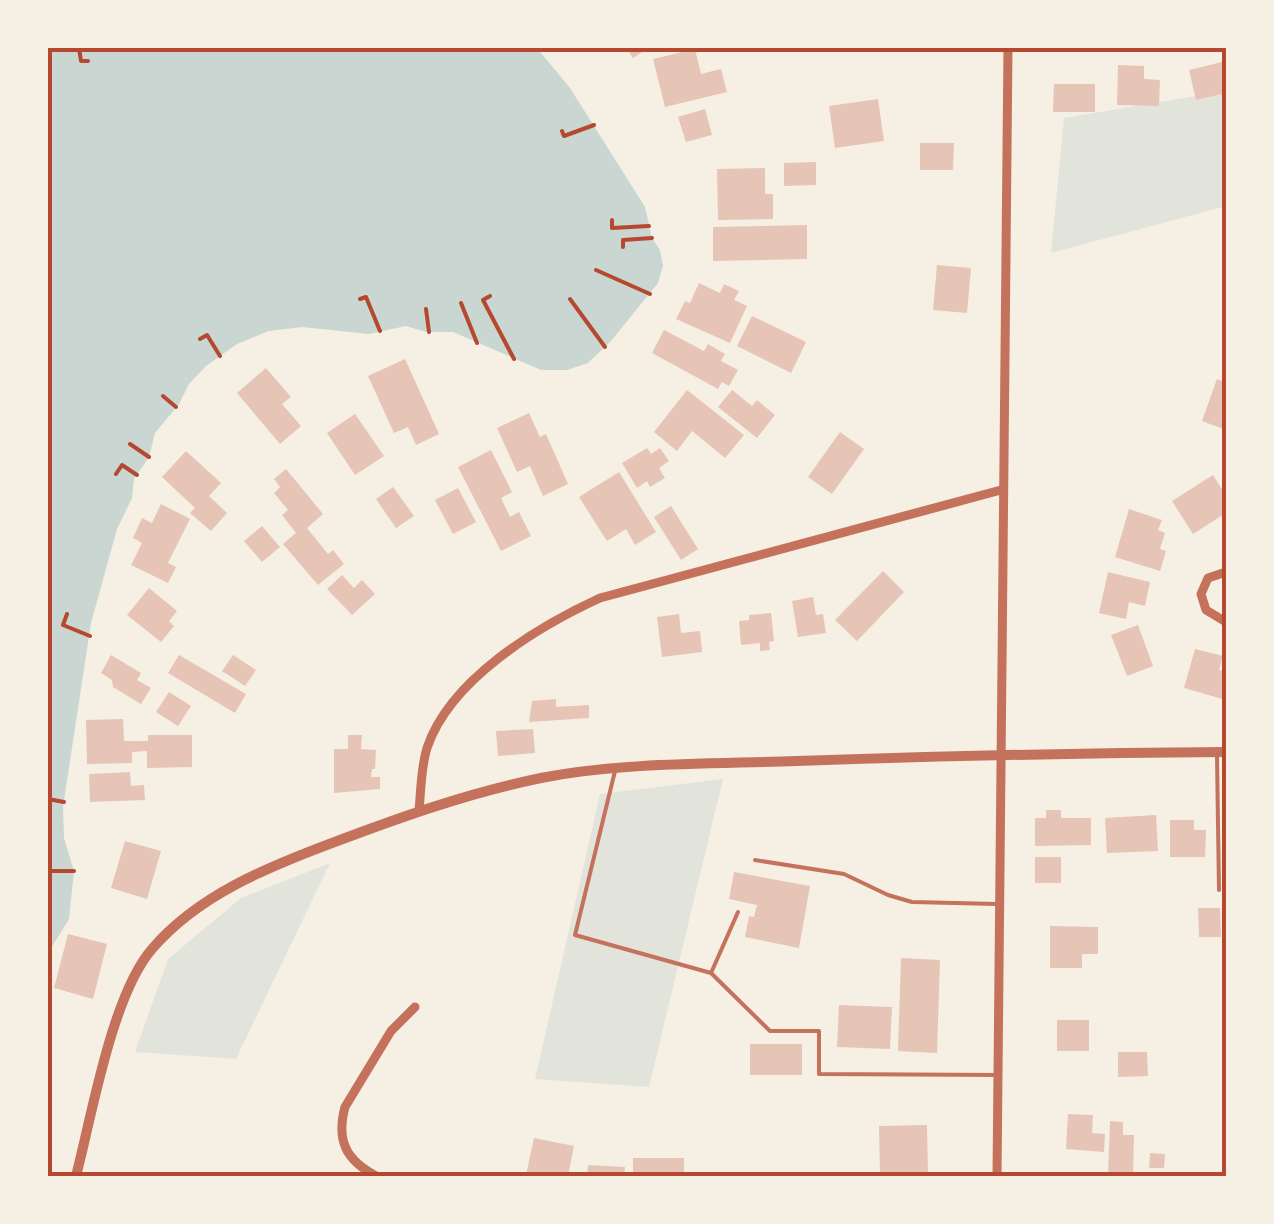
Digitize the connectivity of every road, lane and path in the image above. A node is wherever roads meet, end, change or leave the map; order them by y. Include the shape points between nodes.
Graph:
1 (80, 48) edge
2 (1008, 48) edge
3 (88, 60) dead end
4 (594, 125) dead end
5 (562, 131) dead end
6 (612, 220) dead end
7 (649, 226) dead end
8 (652, 238) dead end
9 (623, 247) dead end
10 (596, 270) dead end
11 (650, 294) dead end
12 (490, 296) dead end
13 (360, 299) dead end
14 (570, 299) dead end
15 (461, 303) dead end
16 (426, 309) dead end
17 (380, 331) dead end
18 (429, 332) dead end
19 (200, 339) dead end
20 (477, 343) dead end
21 (605, 347) dead end
22 (220, 356) dead end
23 (514, 359) dead end
24 (163, 396) dead end
25 (176, 408) dead end
26 (130, 444) dead end
27 (149, 457) dead end
28 (116, 474) dead end
29 (137, 475) dead end
30 (1001, 490) junction
31 (1226, 572) edge
32 (67, 614) dead end
33 (1226, 622) edge
34 (90, 636) dead end
35 (1222, 752) edge
36 (1004, 754) junction
37 (615, 770) junction
38 (48, 800) edge
39 (64, 802) dead end
40 (418, 810) junction
41 (755, 860) dead end
42 (48, 871) edge
43 (74, 872) dead end
44 (1218, 890) dead end
45 (1001, 904) junction
46 (738, 912) dead end
47 (711, 973) junction
48 (415, 1007) dead end
49 (998, 1075) junction
50 (76, 1176) edge
51 (376, 1176) edge
52 (997, 1176) edge

1 - 3 path via 81,61
2 - 30 street
4 - 5 path via 564,136
6 - 7 path via 612,228
8 - 9 path via 623,240
10 - 11 path
12 - 23 path via 483,300
13 - 17 path via 366,297
14 - 21 path
15 - 20 path
16 - 18 path
19 - 22 path via 207,335
24 - 25 path
26 - 27 path
28 - 29 path via 122,465
30 - 36 street
30 - 40 street via 600,598 556,618 511,647 446,714 428,747
31 - 33 street via 1208,578 1202,594 1206,610
32 - 34 path via 63,625
35 - 36 street
35 - 44 lane
36 - 37 street
36 - 45 street
37 - 40 street via 545,778
37 - 47 lane via 575,935
38 - 39 path
40 - 50 street via 248,878 213,897 152,949 126,994
41 - 45 lane via 844,874 912,902
42 - 43 path
45 - 49 street
46 - 47 lane
47 - 49 lane via 770,1030 819,1031 819,1074
48 - 51 street via 391,1030 342,1117 349,1157
49 - 52 street

